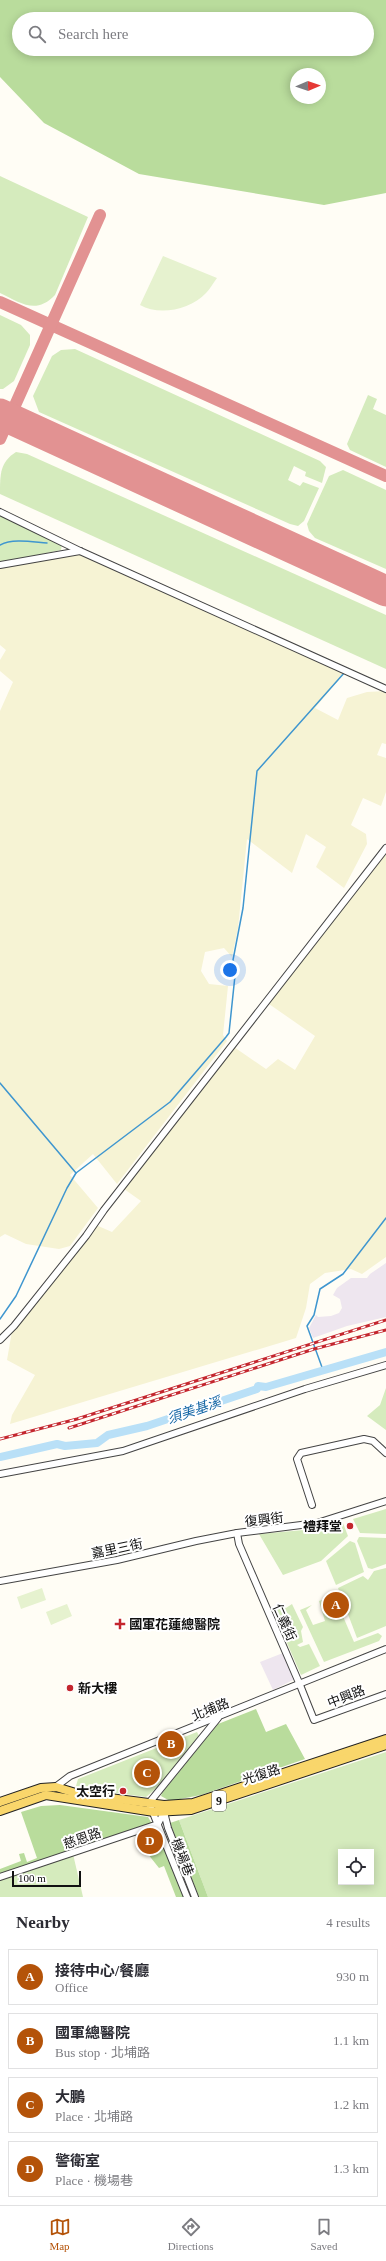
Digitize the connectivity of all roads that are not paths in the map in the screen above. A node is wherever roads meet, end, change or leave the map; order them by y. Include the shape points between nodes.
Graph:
1 (0, 512) edge
2 (80, 551) junction
3 (0, 565) edge
4 (386, 689) edge
5 (386, 848) edge
6 (0, 1340) edge
7 (386, 1365) edge
8 (386, 1454) edge
9 (0, 1474) edge
10 (386, 1502) edge
11 (312, 1505) dead end
12 (237, 1533) junction
13 (0, 1581) edge
14 (386, 1649) edge
15 (300, 1684) junction
16 (386, 1694) edge
17 (218, 1718) junction
18 (314, 1720) joint
19 (386, 1739) edge
20 (386, 1745) edge
21 (56, 1787) junction
22 (46, 1795) junction
23 (0, 1802) edge
24 (149, 1803) junction
25 (164, 1808) junction
26 (0, 1811) edge
27 (154, 1812) junction
28 (158, 1824) junction
29 (177, 1851) junction
30 (170, 1854) junction
31 (0, 1876) edge
32 (187, 1897) edge
33 (195, 1897) edge

1 - 2 street
2 - 3 street
2 - 4 street
5 - 6 street via 86,1236
7 - 9 street via 305,1389 123,1451
8 - 11 street via 373,1441 364,1439 301,1453 297,1459
10 - 12 street, 復興街 via 317,1523
12 - 13 street, 嘉里三街 via 117,1560
12 - 15 street, 仁義街 via 239,1544
14 - 15 street, 北埔路
15 - 17 street, 北埔路
15 - 18 street, 仁義街
16 - 18 street, 中興路
17 - 21 street, 北埔路 via 70,1776
17 - 24 street
19 - 25 main road, 光復路 / 9 via 192,1803
20 - 25 main road, 光復路 / 9 via 191,1810
21 - 22 street, 北埔路
21 - 23 main road, 9 via 41,1788
21 - 24 main road, 光復路 / 9 via 79,1794
22 - 26 main road, 9
22 - 27 main road, 光復路 / 9
24 - 25 main road, 光復路 / 9
24 - 27 street, 機場巷
25 - 27 main road, 光復路 / 9
25 - 28 street
25 - 29 street, 機場巷
27 - 28 street, 機場巷
28 - 30 street, 機場巷
28 - 31 street, 慈恩路
29 - 30 street
29 - 33 street, 機場巷
30 - 32 street, 機場巷

